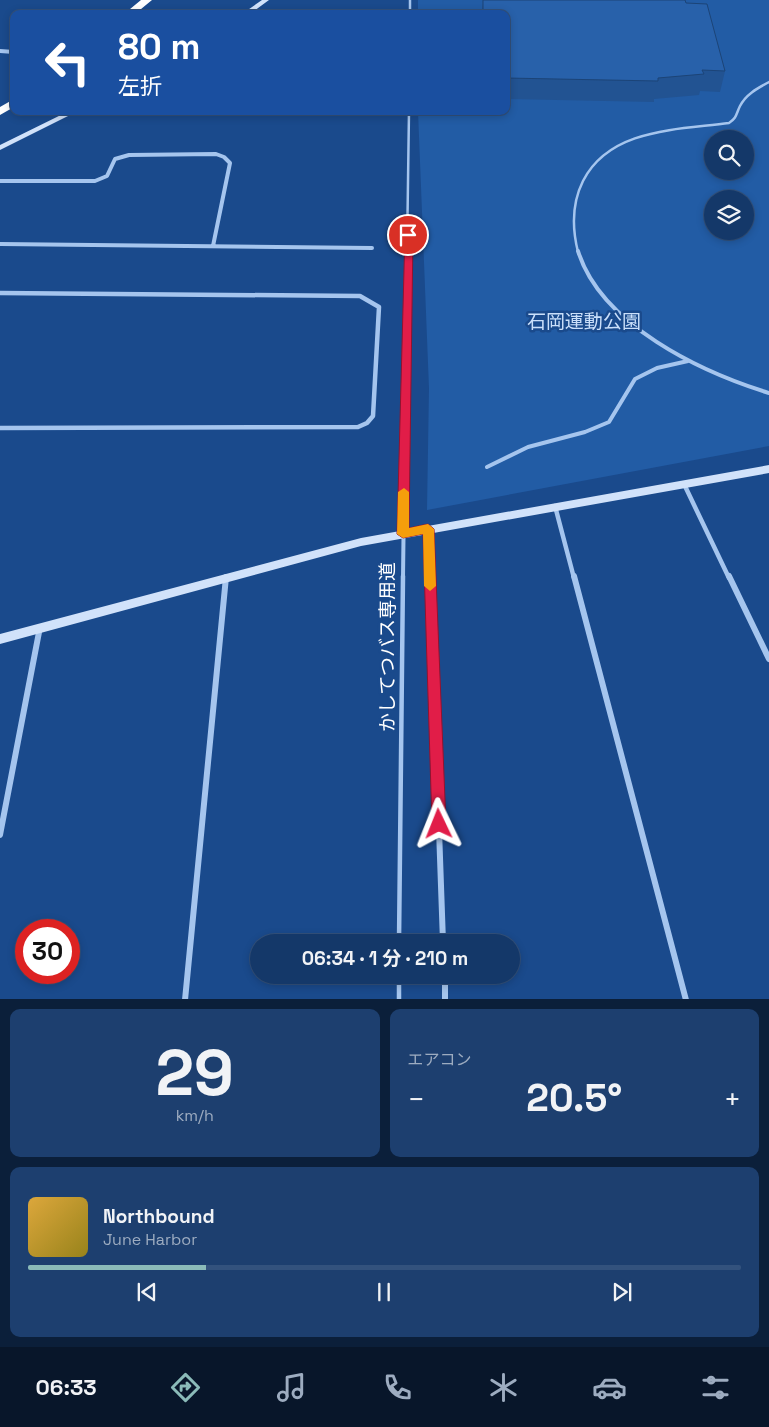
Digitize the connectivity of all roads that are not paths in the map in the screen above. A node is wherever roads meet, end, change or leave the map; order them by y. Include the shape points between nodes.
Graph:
1 (147, 0) edge
2 (266, 0) edge
3 (134, 10) edge
4 (251, 10) edge
5 (769, 82) edge
6 (67, 115) edge
7 (409, 115) edge
8 (0, 148) edge
9 (0, 181) edge
10 (0, 244) edge
11 (213, 246) junction
12 (372, 248) dead end
13 (0, 293) edge
14 (688, 360) junction
15 (769, 393) edge
16 (0, 428) edge
17 (487, 467) dead end
18 (769, 469) edge
19 (684, 484) junction
20 (555, 506) junction
21 (428, 529) junction
22 (403, 534) junction
23 (226, 577) junction
24 (40, 627) junction
25 (0, 638) edge
26 (769, 659) edge
27 (0, 835) edge
28 (399, 934) edge
29 (443, 934) edge
30 (399, 984) edge
31 (444, 984) edge
32 (185, 999) edge
33 (399, 999) edge
34 (445, 999) edge
35 (686, 999) edge

1 - 3 highway
2 - 4 street
5 - 14 lane via 744,98 736,118 729,123 647,136 626,141 612,149 595,162 574,200 580,257 597,286 631,322
6 - 8 street
7 - 22 lane, かしてつバス専用道
9 - 11 street via 85,182 103,179 115,159 129,155 224,156 230,163
10 - 11 street
11 - 12 street
13 - 16 street via 360,296 379,307 373,416 358,427
14 - 15 lane via 732,383
14 - 17 lane via 656,368 635,379 609,422 528,447
18 - 19 street
19 - 20 street
19 - 26 street
20 - 21 street
20 - 35 street
21 - 22 street
21 - 29 street
22 - 23 street
22 - 28 lane, かしてつバス専用道
23 - 24 street
23 - 32 street
24 - 25 street
24 - 27 street
30 - 33 lane
31 - 34 street

